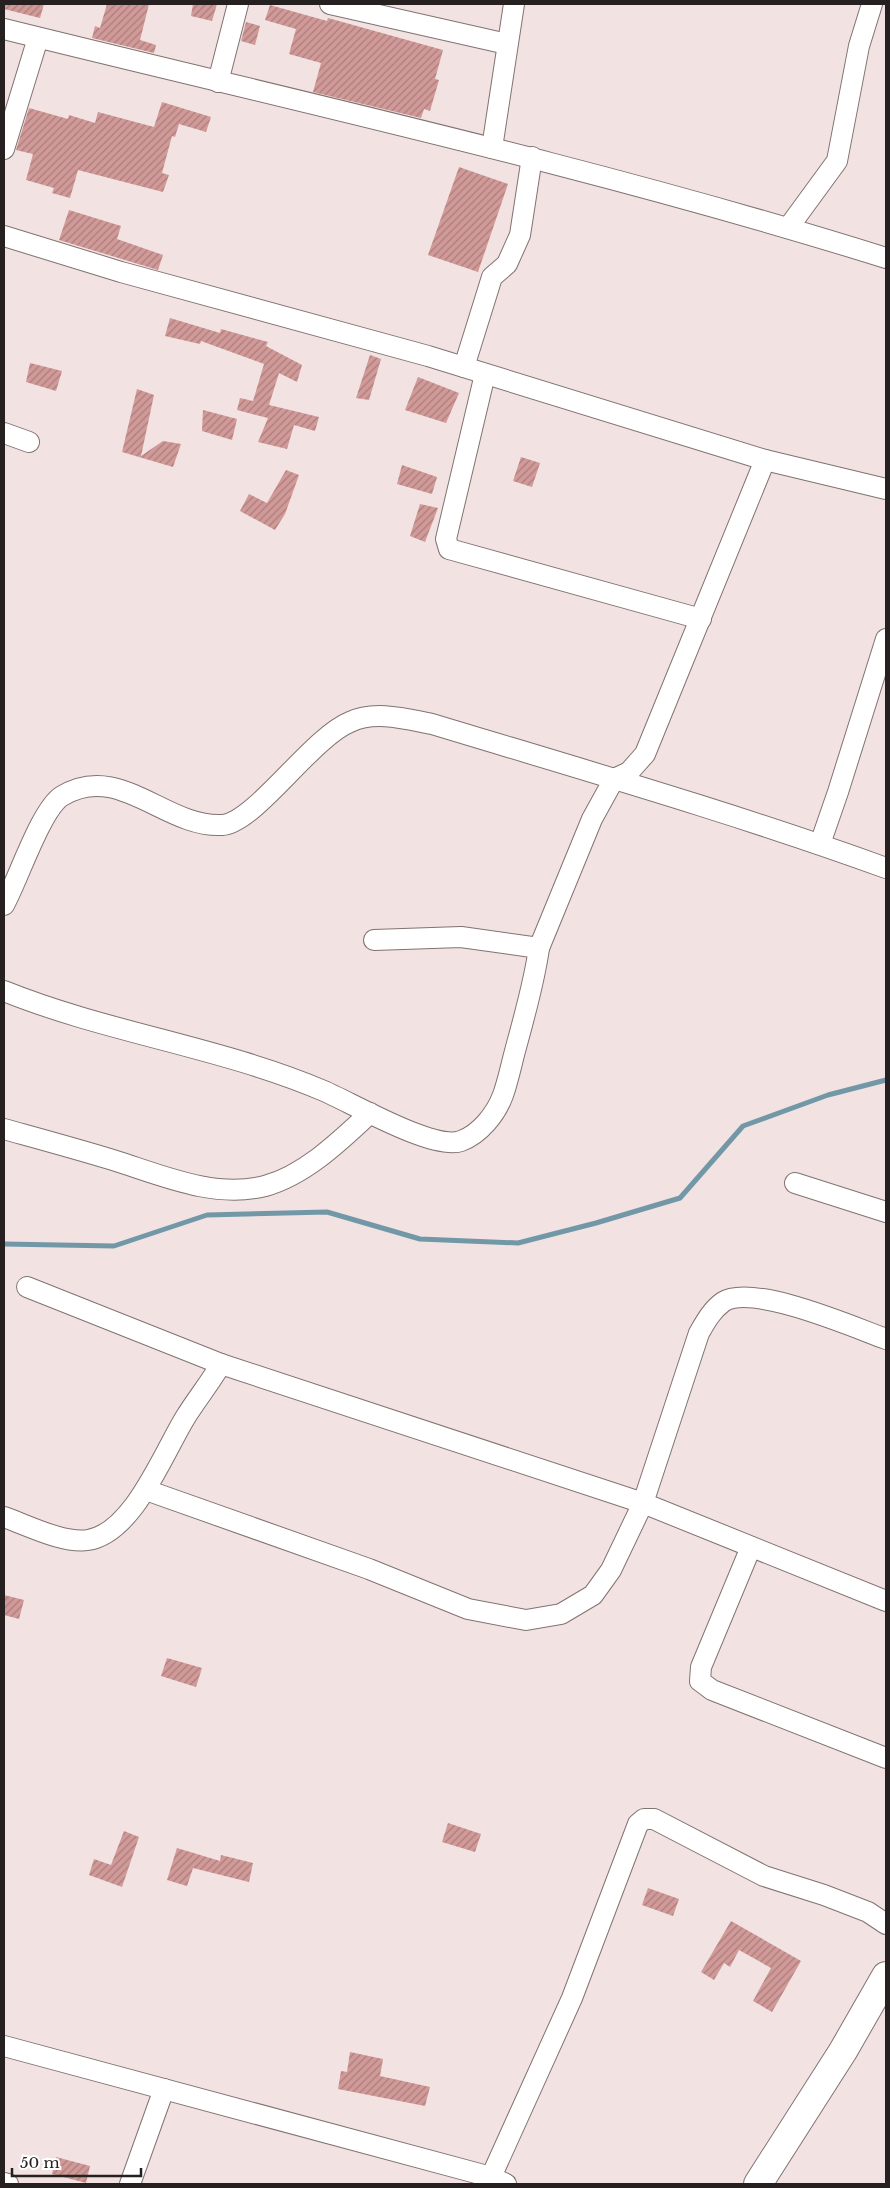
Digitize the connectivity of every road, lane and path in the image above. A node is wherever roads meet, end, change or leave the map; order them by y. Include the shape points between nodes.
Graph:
1 (238, 4) edge
2 (330, 4) edge
3 (514, 4) edge
4 (872, 4) edge
5 (390, 11) edge
6 (4, 30) edge
7 (38, 38) junction
8 (507, 44) junction
9 (218, 82) junction
10 (492, 148) junction
11 (4, 149) edge
12 (532, 157) junction
13 (788, 228) junction
14 (4, 236) edge
15 (886, 258) edge
16 (464, 367) junction
17 (485, 374) junction
18 (4, 433) edge
19 (29, 442) dead end
20 (765, 460) junction
21 (886, 489) edge
22 (700, 619) junction
23 (886, 639) edge
24 (614, 779) junction
25 (820, 844) junction
26 (886, 868) edge
27 (4, 905) edge
28 (374, 940) dead end
29 (539, 948) junction
30 (4, 991) edge
31 (370, 1113) junction
32 (4, 1129) edge
33 (795, 1183) dead end
34 (886, 1212) edge
35 (28, 1286) dead end
36 (886, 1339) edge
37 (221, 1364) junction
38 (146, 1490) junction
39 (643, 1503) junction
40 (4, 1517) edge
41 (751, 1547) junction
42 (886, 1601) edge
43 (886, 1758) edge
44 (886, 1924) edge
45 (886, 1976) edge
46 (4, 2046) edge
47 (164, 2089) junction
48 (499, 2180) edge
49 (4, 2183) edge
50 (8, 2184) edge
51 (130, 2184) edge
52 (758, 2184) edge

1 - 9 street
2 - 5 street
3 - 8 street
4 - 13 street via 859,46 837,162
5 - 8 street
6 - 7 street
7 - 9 street
7 - 11 street
8 - 10 street
9 - 10 street
10 - 12 street
12 - 13 street
12 - 16 street via 520,235 507,264 492,277
13 - 15 street
14 - 16 street via 121,272
16 - 17 street
17 - 20 street
17 - 22 street via 446,539 449,549
18 - 19 street
20 - 21 street
20 - 22 street
22 - 24 street via 645,754 629,772
23 - 25 street
24 - 25 street
24 - 27 street via 432,724 389,717 365,718 349,722 326,738 244,817 228,825 208,825 169,814 137,795 107,786 92,785 74,790 61,797 48,812
24 - 29 street via 592,819
25 - 26 street
28 - 29 street via 461,937
29 - 31 street via 503,1096 482,1128 459,1142 447,1141 410,1131
30 - 31 street via 68,1014 250,1063 308,1084
31 - 32 street via 341,1140 296,1173 265,1186 222,1190
33 - 34 street
35 - 37 street
36 - 39 street via 761,1298 724,1301 709,1315 700,1333
37 - 38 street via 175,1435
37 - 39 street
38 - 39 street via 468,1609 526,1620 561,1614 593,1595 611,1570
38 - 40 street via 112,1531 87,1540 62,1538
39 - 41 street
41 - 42 street
41 - 43 street via 701,1667 700,1680 712,1690
44 - 48 street via 868,1912 764,1876 654,1819 644,1818 638,1824
45 - 52 street via 843,2051
46 - 47 street
47 - 48 street
47 - 51 street
49 - 50 street

